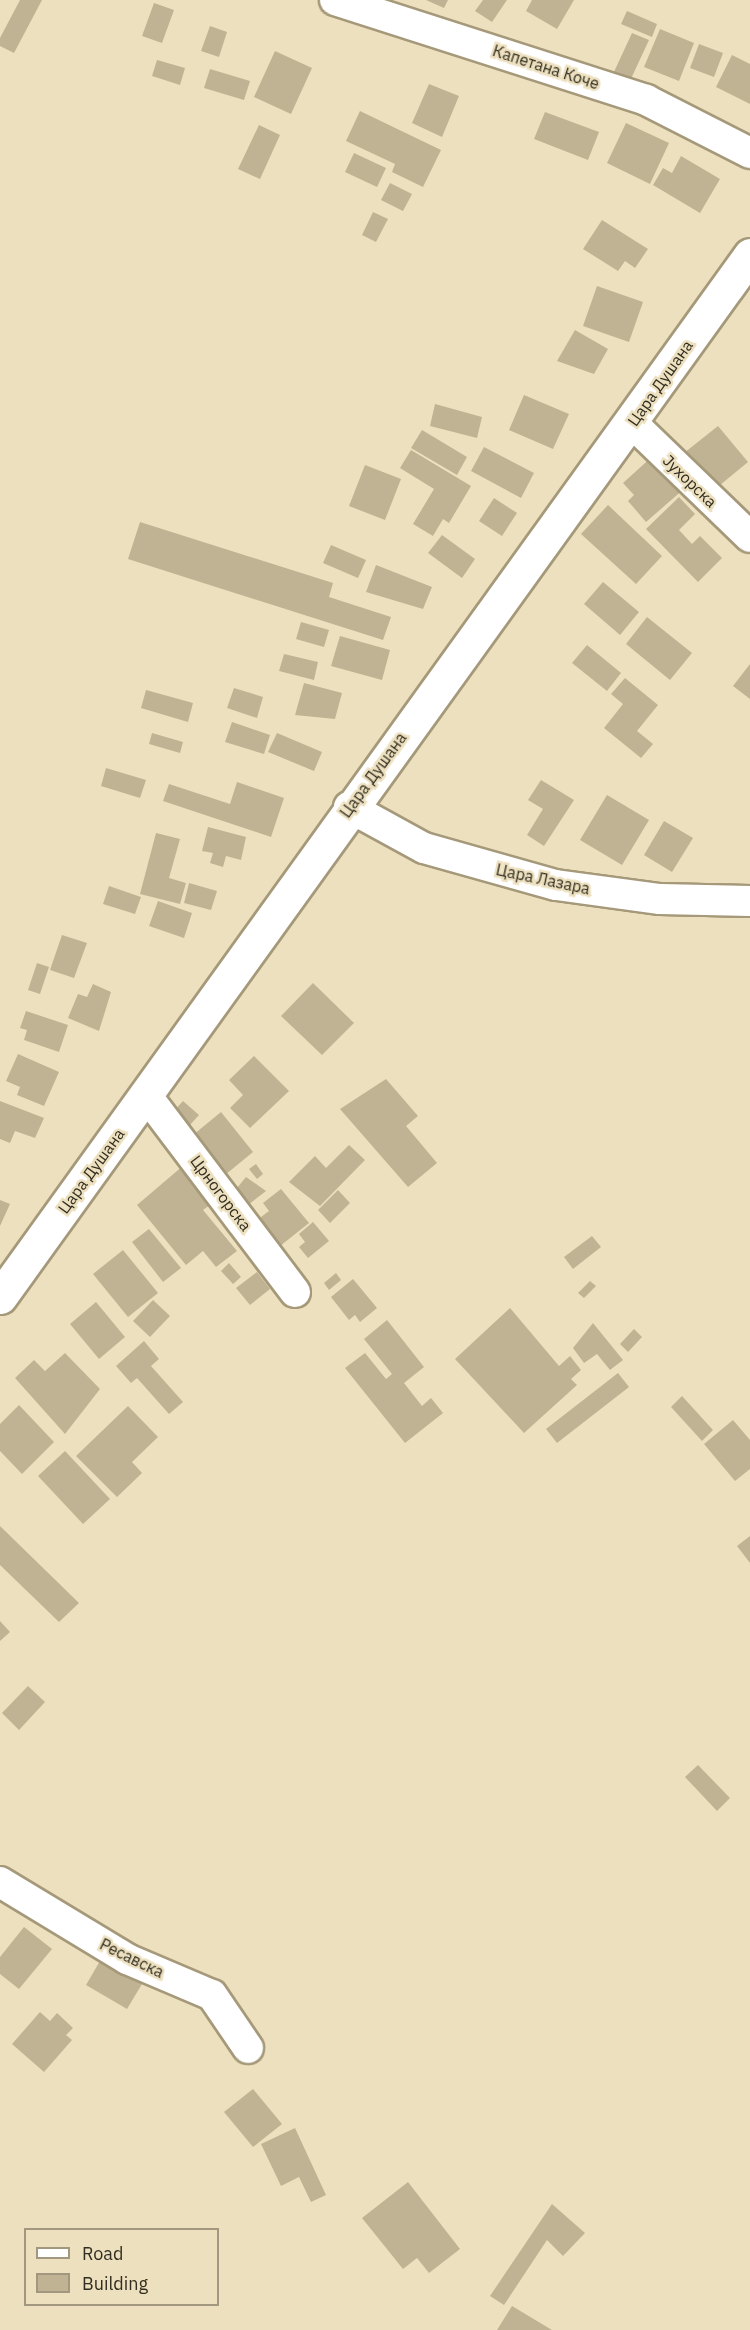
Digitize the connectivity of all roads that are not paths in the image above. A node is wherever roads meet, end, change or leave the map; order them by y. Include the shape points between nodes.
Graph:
1 (335, 0) edge
2 (750, 153) edge
3 (750, 255) edge
4 (632, 423) junction
5 (750, 537) edge
6 (349, 807) junction
7 (750, 901) edge
8 (146, 1095) junction
9 (295, 1292) dead end
10 (0, 1298) edge
11 (0, 1882) edge
12 (248, 2048) dead end

1 - 2 street, Капетана Коче via 646,100
3 - 4 main road, Цара Душана
4 - 5 street, Јухорска
4 - 6 main road, Цара Душана
6 - 7 street, Цара Лазара via 424,848 556,885 660,898
6 - 8 main road, Цара Душана
8 - 9 street, Црногорска
8 - 10 main road, Цара Душана
11 - 12 street, Ресавска via 127,1959 212,1995

